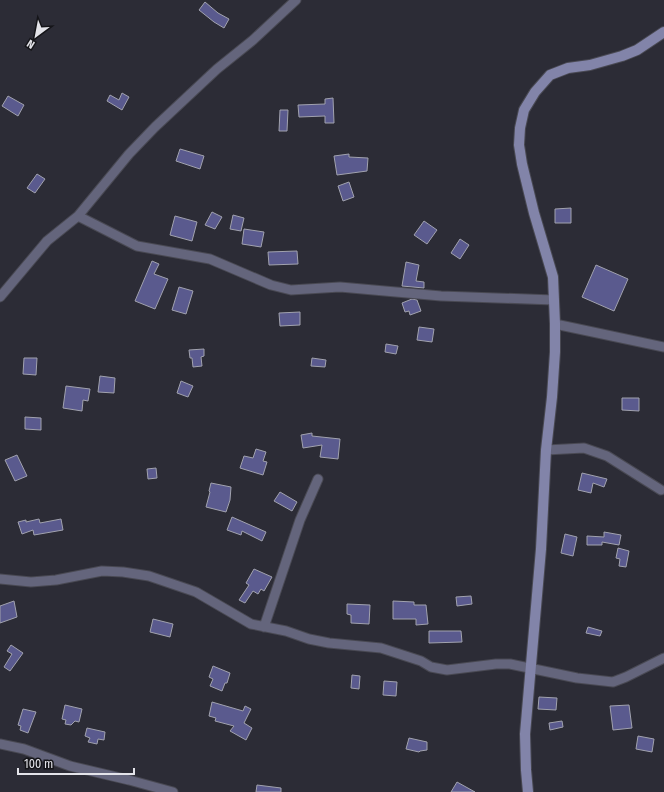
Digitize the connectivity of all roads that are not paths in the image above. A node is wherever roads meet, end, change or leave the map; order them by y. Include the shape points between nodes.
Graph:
1 (296, 0) edge
2 (664, 32) edge
3 (78, 216) junction
4 (0, 297) edge
5 (554, 300) junction
6 (555, 324) junction
7 (664, 347) edge
8 (546, 450) junction
9 (318, 479) dead end
10 (661, 490) dead end
11 (0, 579) edge
12 (264, 627) junction
13 (664, 658) edge
14 (530, 667) junction
15 (0, 744) edge
16 (173, 792) edge
17 (528, 792) edge

1 - 3 street via 155,127
2 - 5 street via 637,50 622,56 568,68 550,75 524,110 519,145 534,213 553,277
3 - 4 street via 47,241
3 - 5 street via 137,246 210,259 271,285 291,290 340,287 441,296
5 - 6 street
6 - 7 street
6 - 8 street via 552,397
8 - 10 street via 584,448 607,456
8 - 14 street via 541,549
9 - 12 street via 300,520
11 - 12 street via 32,582 102,571 149,576 196,592 251,624
12 - 14 street via 329,643 381,648 421,661 431,667 447,670 496,664
13 - 14 street via 612,682 577,678
14 - 17 street via 525,734
15 - 16 street via 24,749 70,766

